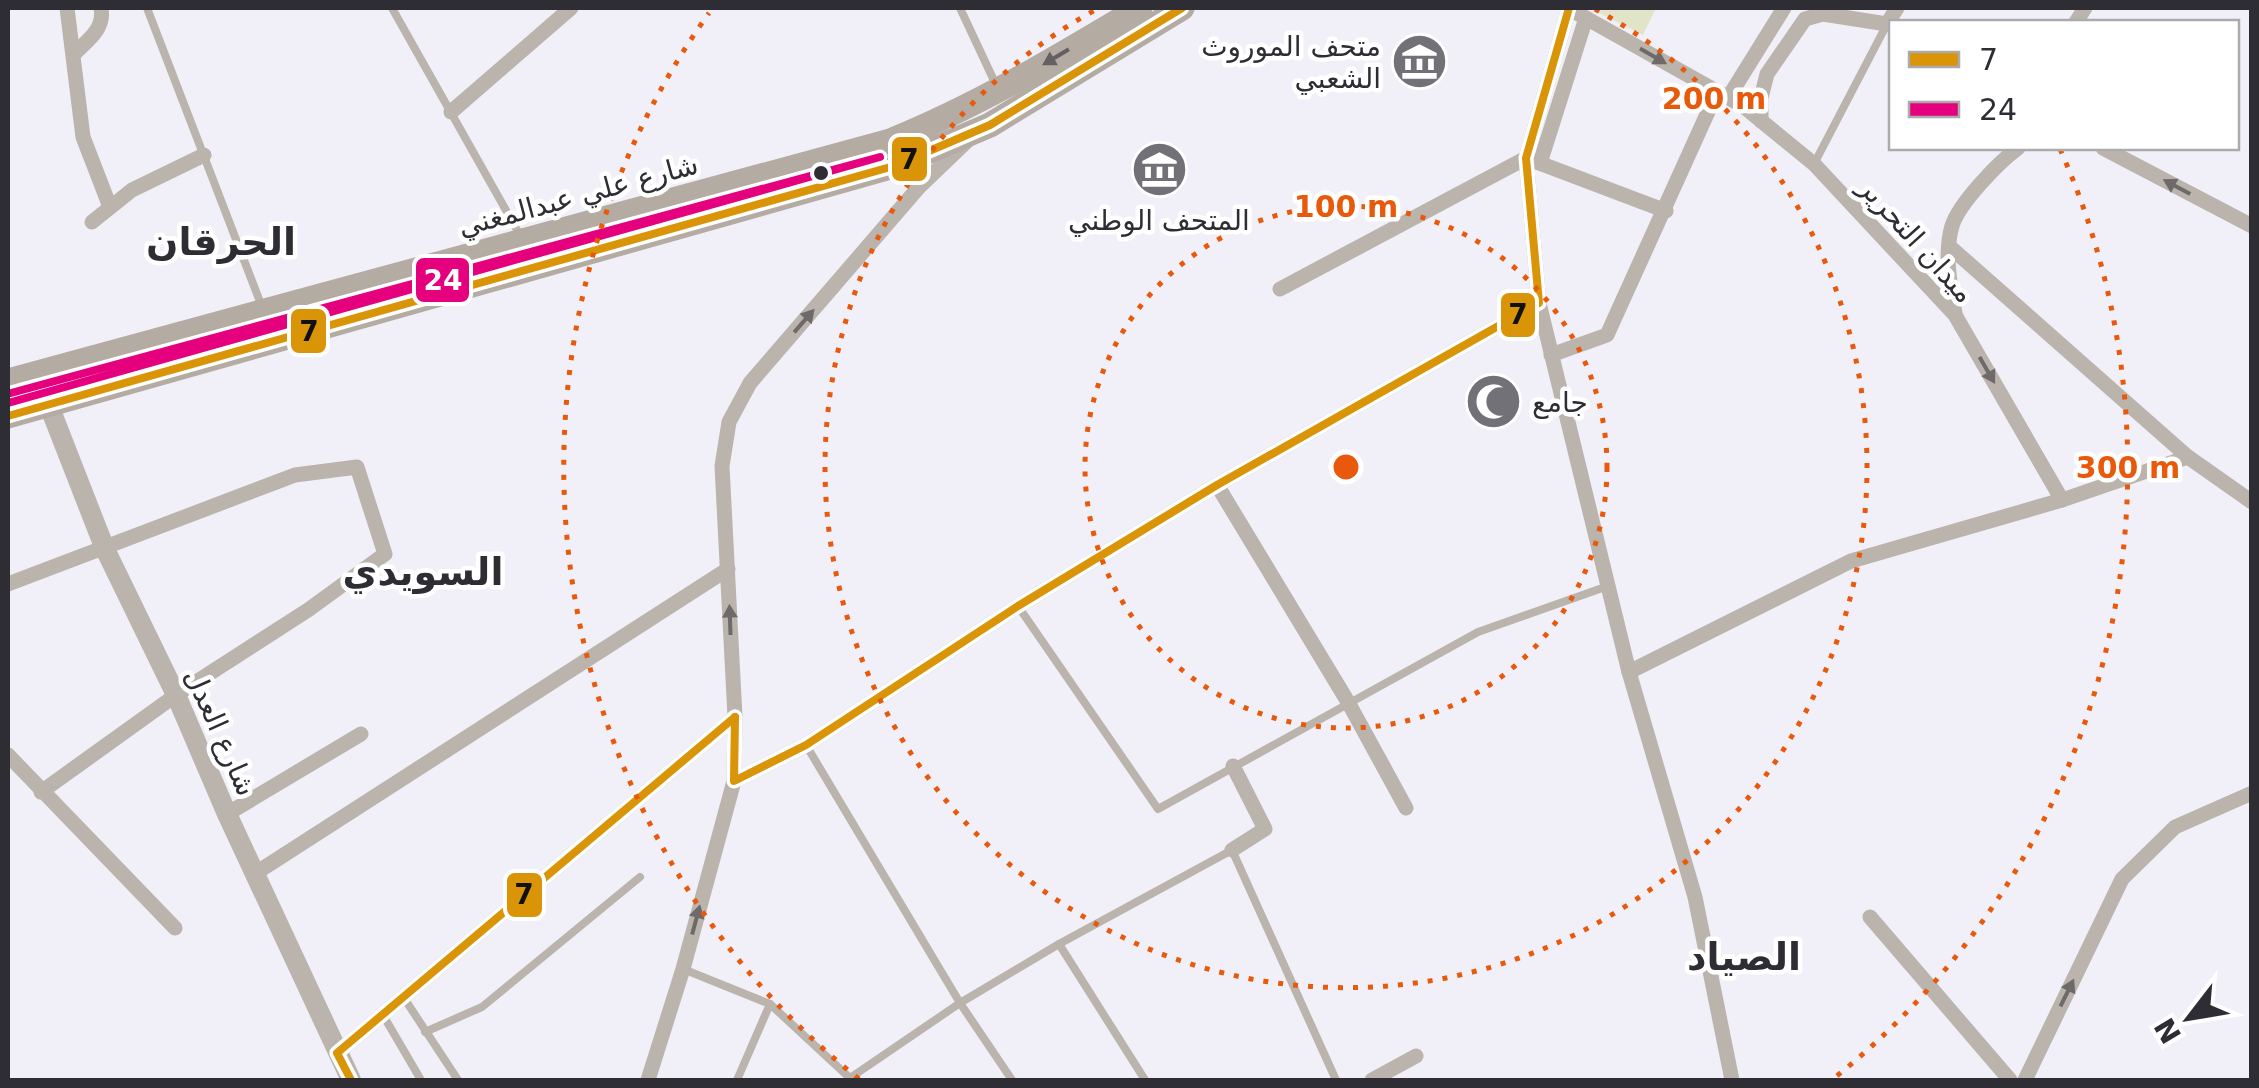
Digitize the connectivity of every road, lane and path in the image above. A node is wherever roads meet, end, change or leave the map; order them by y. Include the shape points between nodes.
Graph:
1 (67, 8) edge
2 (101, 8) edge
3 (148, 8) edge
4 (392, 8) edge
5 (571, 8) edge
6 (960, 8) edge
7 (1140, 8) edge
8 (1182, 8) edge
9 (1569, 8) edge
10 (1784, 8) edge
11 (1586, 18) junction
12 (1889, 26) edge
13 (1889, 28) edge
14 (74, 54) junction
15 (999, 91) junction
16 (1723, 95) junction
17 (451, 112) junction
18 (1761, 122) junction
19 (978, 131) junction
20 (890, 140) junction
21 (2015, 150) edge
22 (2107, 150) edge
23 (204, 155) junction
24 (1533, 160) junction
25 (1814, 164) junction
26 (894, 166) junction
27 (110, 207) junction
28 (1666, 211) junction
29 (92, 222) dead end
30 (2252, 226) edge
31 (523, 241) junction
32 (1949, 246) junction
33 (1280, 289) dead end
34 (1539, 303) junction
35 (264, 312) junction
36 (1955, 314) junction
37 (1550, 355) junction
38 (8, 381) edge
39 (48, 403) junction
40 (8, 416) edge
41 (2188, 457) junction
42 (1216, 485) junction
43 (2062, 500) junction
44 (2252, 502) edge
45 (105, 550) junction
46 (728, 570) junction
47 (8, 584) edge
48 (1608, 586) junction
49 (1018, 606) junction
50 (1629, 672) junction
51 (176, 695) junction
52 (1348, 702) junction
53 (734, 717) junction
54 (361, 734) dead end
55 (806, 745) junction
56 (8, 755) edge
57 (1232, 766) junction
58 (734, 781) junction
59 (40, 792) junction
60 (2252, 793) edge
61 (1406, 808) dead end
62 (227, 814) junction
63 (1232, 850) junction
64 (256, 873) junction
65 (640, 877) dead end
66 (1870, 917) dead end
67 (175, 928) dead end
68 (1059, 944) junction
69 (684, 968) junction
70 (404, 998) junction
71 (770, 1004) junction
72 (960, 1004) junction
73 (382, 1014) junction
74 (425, 1032) junction
75 (337, 1053) junction
76 (1416, 1056) dead end
77 (851, 1079) edge
78 (351, 1080) edge
79 (420, 1080) edge
80 (458, 1080) edge
81 (648, 1080) edge
82 (737, 1080) edge
83 (1012, 1080) edge
84 (1145, 1080) edge
85 (1336, 1080) edge
86 (1372, 1080) edge
87 (1732, 1080) edge
88 (2010, 1080) edge
89 (2024, 1080) edge

1 - 14 street
2 - 14 street via 98,30
3 - 23 lane
4 - 17 lane
5 - 17 street
6 - 15 lane
7 -> 15 main road, شارع علي عبدالمغني
8 - 19 main road, شارع علي عبدالمغني
9 - 11 street, ميدان التحرير
9 - 24 street
10 - 16 street
11 -> 16 street, ميدان التحرير
11 - 24 street
12 - 18 street via 1809,16 1767,74
13 - 25 lane
14 - 27 street via 83,137
15 - 20 main road, شارع علي عبدالمغني
16 - 18 street, ميدان التحرير
16 - 28 street
17 - 31 lane
18 - 25 street, ميدان التحرير
19 - 26 main road, شارع علي عبدالمغني
46 -> 19 street via 722,451 741,396 919,187
20 - 26 main road
20 - 31 main road, شارع علي عبدالمغني
21 - 32 street via 1952,223
30 -> 22 street
23 - 27 street
23 - 35 lane
24 - 28 street
24 - 33 street
24 - 34 street
25 - 36 street, ميدان التحرير
26 - 39 main road, شارع علي عبدالمغني
27 - 29 street
28 - 37 street via 1607,336
31 - 35 main road, شارع علي عبدالمغني
32 - 36 street
32 - 41 street
34 - 37 street
34 - 42 street
35 - 38 main road, شارع علي عبدالمغني
36 -> 43 street, ميدان التحرير
37 - 48 street
39 - 40 main road, شارع علي عبدالمغني
39 - 45 street, شارع العدل
41 - 43 street
41 - 44 street
42 - 49 street
42 - 52 street
43 - 50 street via 1851,561
45 - 47 street
45 - 51 street, شارع العدل
45 - 51 street via 295,475 357,468 385,554
53 -> 46 street
46 - 64 street
48 - 50 street
48 - 52 lane via 1478,632
49 - 55 street
49 - 57 lane via 1158,810
50 - 87 street via 1695,897
51 - 59 street
51 - 62 street, شارع العدل
52 - 57 lane
52 - 61 street
53 - 58 street
53 - 70 street
54 - 62 street
55 - 58 street
55 - 72 lane
56 - 59 street
57 - 63 street via 1266,830
69 -> 58 street
59 - 67 street
89 -> 60 street via 2122,879 2175,827
62 - 64 street, شارع العدل
63 - 68 lane
63 - 85 lane
64 - 75 street, شارع العدل
65 - 74 lane via 482,1007
66 - 88 street
68 - 72 lane
68 - 84 lane
69 - 71 lane
69 - 81 street
70 - 73 street
70 - 74 lane
71 - 77 lane
71 - 82 lane
72 - 77 lane
72 - 83 lane
73 - 75 street
73 - 79 lane
74 - 80 lane
75 - 78 street, شارع العدل
76 - 86 street

